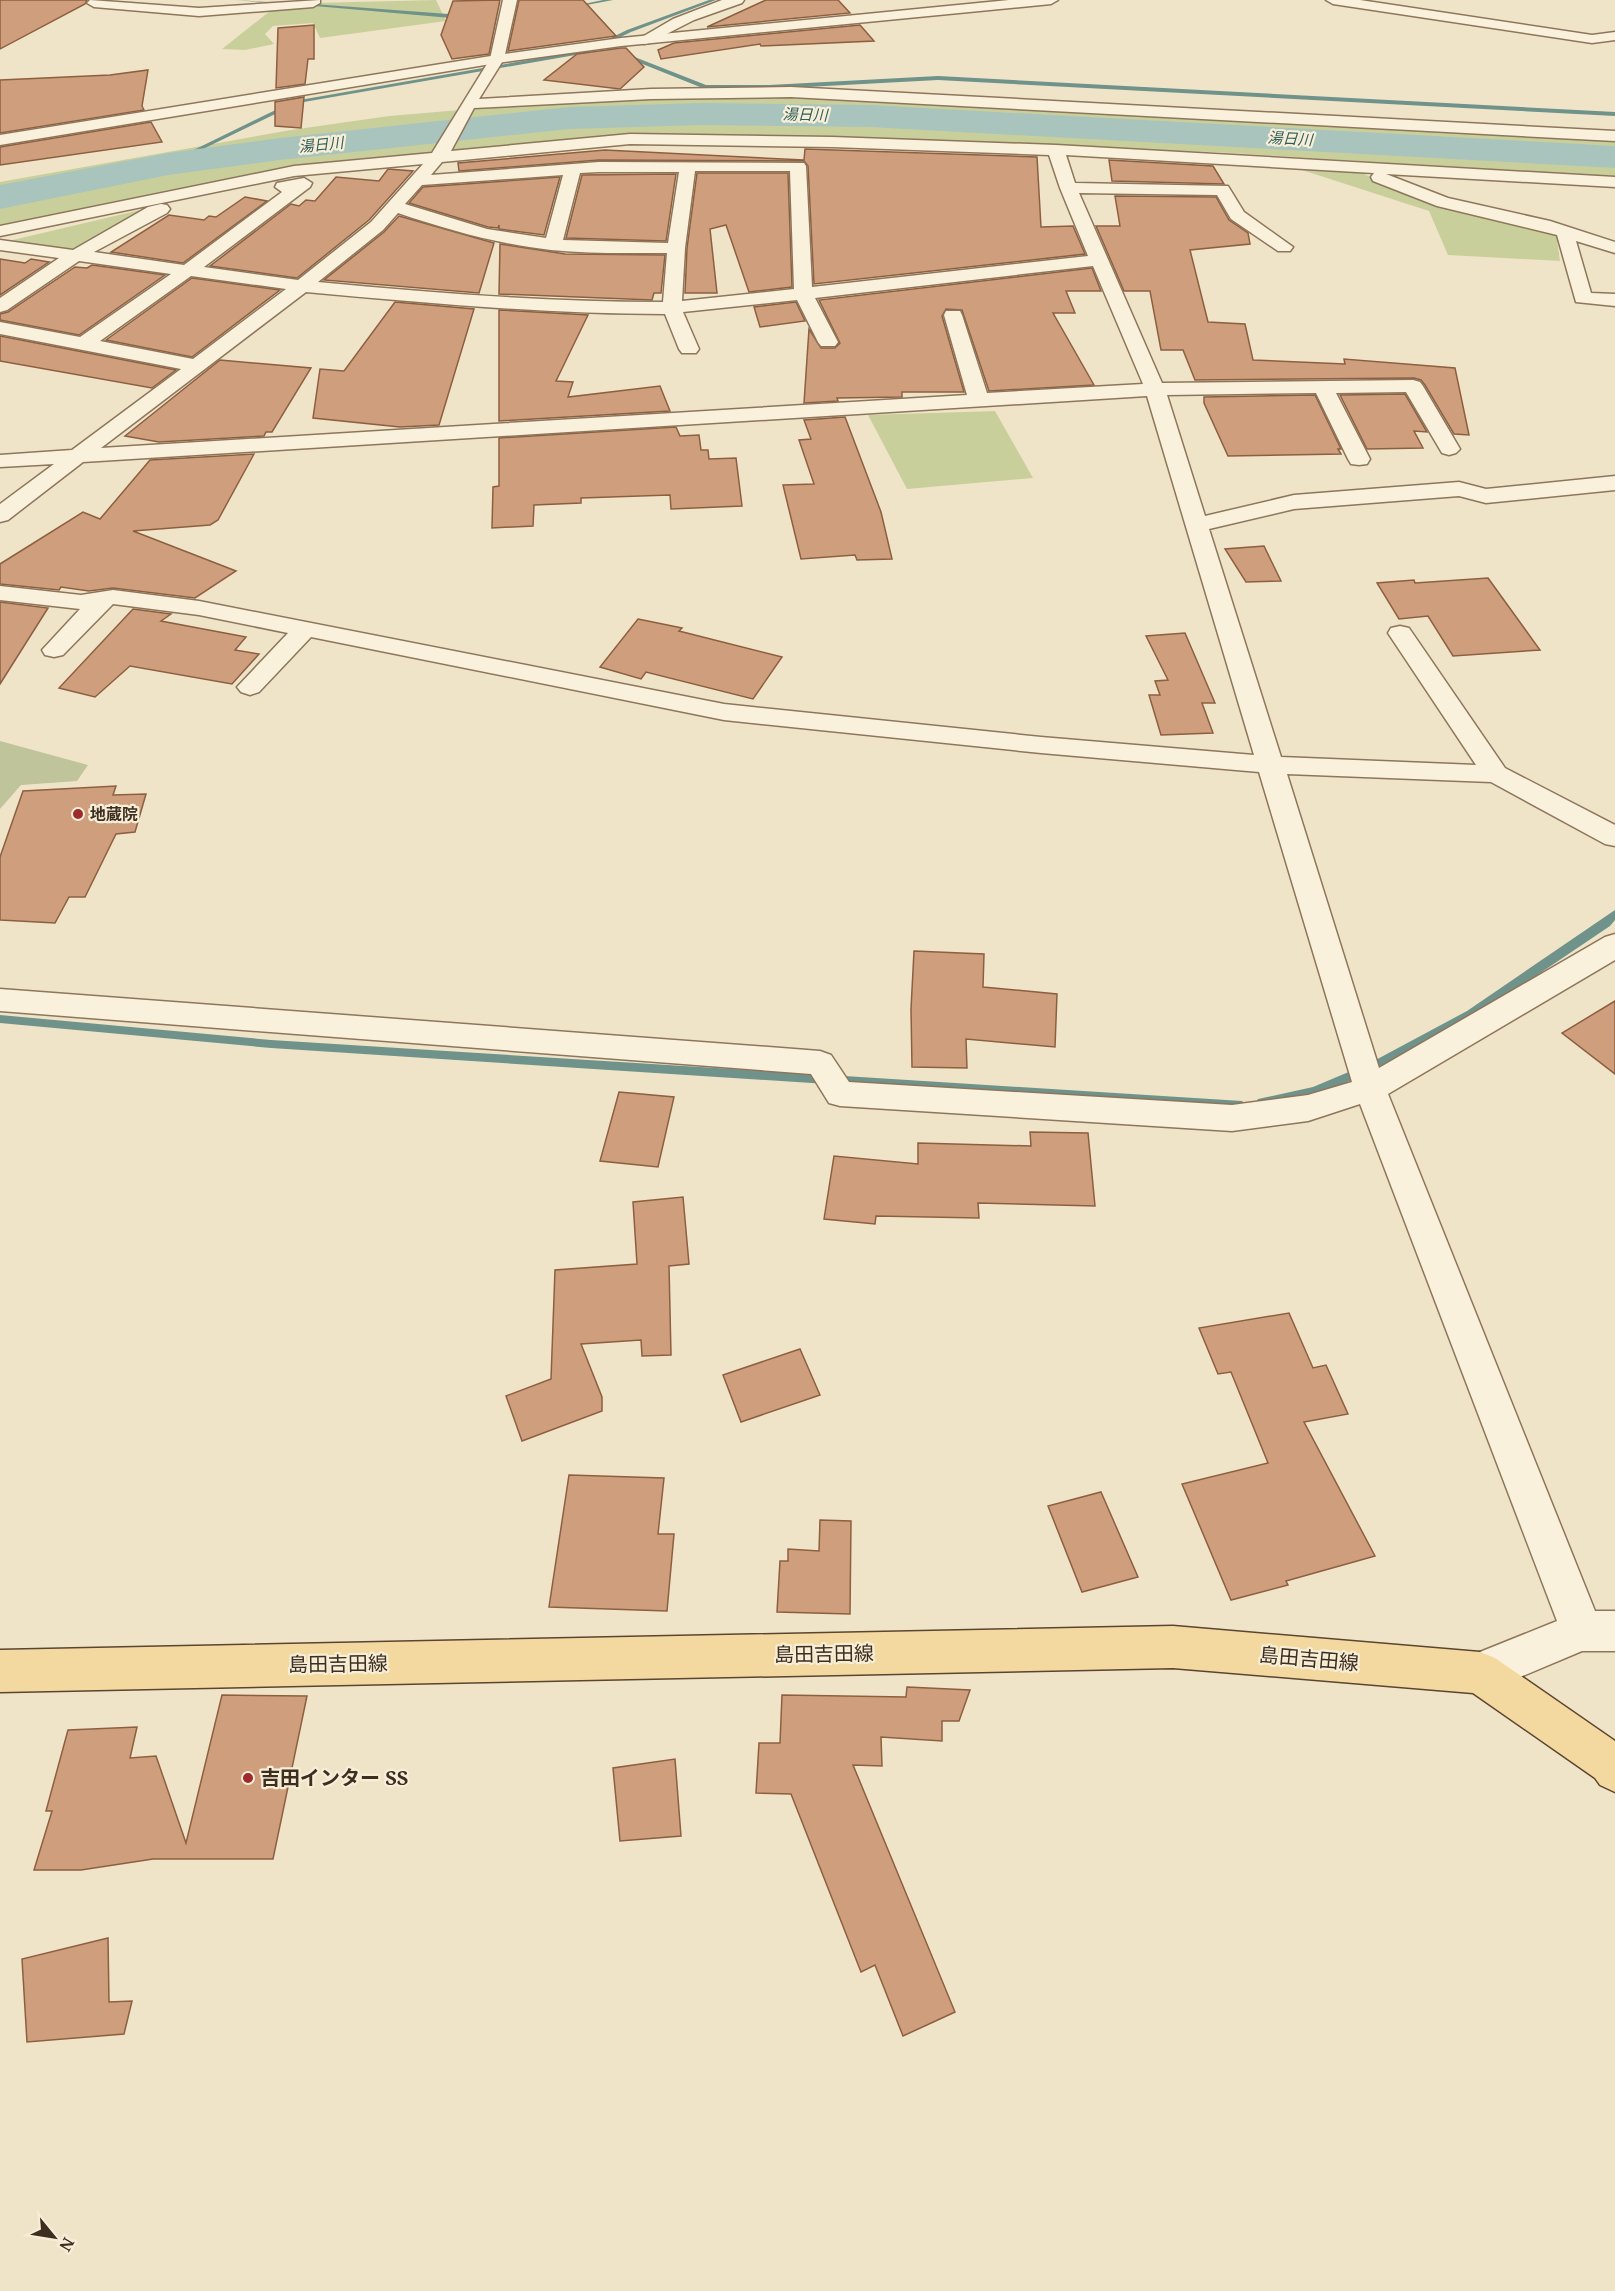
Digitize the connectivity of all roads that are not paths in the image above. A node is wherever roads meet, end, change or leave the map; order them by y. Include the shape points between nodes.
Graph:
1 (313, 0) edge
2 (510, 0) edge
3 (737, 0) edge
4 (1051, 0) edge
5 (1333, 0) edge
6 (94, 3) dead end
7 (1615, 36) edge
8 (1592, 39) junction
9 (644, 40) junction
10 (1607, 50) dead end
11 (493, 65) junction
12 (466, 109) junction
13 (1615, 136) edge
14 (0, 140) edge
15 (1056, 150) junction
16 (439, 154) junction
17 (688, 166) junction
18 (1358, 167) junction
19 (573, 169) junction
20 (415, 182) junction
21 (1615, 182) edge
22 (1068, 188) junction
23 (393, 206) junction
24 (0, 231) edge
25 (1565, 232) junction
26 (0, 244) edge
27 (553, 245) junction
28 (1284, 247) dead end
29 (676, 248) junction
30 (1615, 248) edge
31 (75, 256) junction
32 (1100, 260) junction
33 (187, 271) junction
34 (302, 286) junction
35 (803, 293) junction
36 (1615, 300) edge
37 (0, 306) edge
38 (672, 308) junction
39 (953, 315) dead end
40 (0, 328) edge
41 (828, 342) dead end
42 (83, 344) junction
43 (689, 348) dead end
44 (198, 366) junction
45 (1323, 387) junction
46 (1155, 389) junction
47 (979, 401) junction
48 (1449, 449) dead end
49 (80, 455) junction
50 (1359, 459) dead end
51 (0, 461) edge
52 (1615, 483) edge
53 (0, 515) edge
54 (1196, 525) junction
55 (0, 593) edge
56 (104, 598) junction
57 (305, 629) junction
58 (1400, 633) dead end
59 (54, 650) dead end
60 (250, 687) dead end
61 (1270, 765) junction
62 (1496, 774) junction
63 (1615, 837) edge
64 (1615, 944) edge
65 (0, 1000) edge
66 (1366, 1077) junction
67 (1598, 1631) edge
68 (0, 1671) edge
69 (1480, 1673) junction
70 (1615, 1770) edge

1 - 6 street via 199,12
2 - 11 street
3 - 9 street via 675,22
4 - 9 street
5 - 8 street
7 - 8 street
8 - 10 street
9 - 11 street
11 - 12 street
11 - 14 street
12 - 13 street via 651,94 791,92
12 - 16 street
15 - 16 street via 630,139
15 - 18 street
15 - 22 street
16 - 20 street
16 - 24 street via 294,171
17 - 19 street
17 - 29 street
17 - 35 street via 798,166
18 - 21 street
18 - 25 street via 1443,202
19 - 20 street
19 - 27 street
20 - 23 street
22 - 28 street via 1222,190 1237,215
22 - 32 street
23 - 27 street via 464,229
23 - 34 street via 377,225
25 - 30 street
25 - 36 street via 1583,298
26 - 31 street
27 - 29 street
29 - 38 street
31 - 33 street
31 - 33 street via 154,211 304,183
31 - 37 street
32 - 35 street
32 - 46 street
33 - 34 street
33 - 42 street
34 - 38 street via 463,301
34 - 44 street
35 - 38 street
35 - 41 street
38 - 43 street
39 - 47 street
40 - 42 street
42 - 44 street
44 - 49 street
45 - 46 street
45 - 48 street via 1413,386
45 - 50 street
46 - 47 street
46 - 54 street
47 - 49 street
49 - 51 street
49 - 53 street
52 - 54 street via 1486,496 1459,489 1294,502
54 - 61 street
55 - 56 street via 81,602
56 - 57 street via 199,608
56 - 59 street
57 - 60 street
57 - 61 street via 724,712
58 - 62 street
61 - 62 street
61 - 66 street
62 - 63 street
64 - 66 street
65 - 66 street via 820,1063 840,1094 1232,1118 1308,1108
66 - 67 street
67 - 69 street
68 - 69 main road, 島田吉田線 via 1173,1647
69 - 70 main road, 島田吉田線

